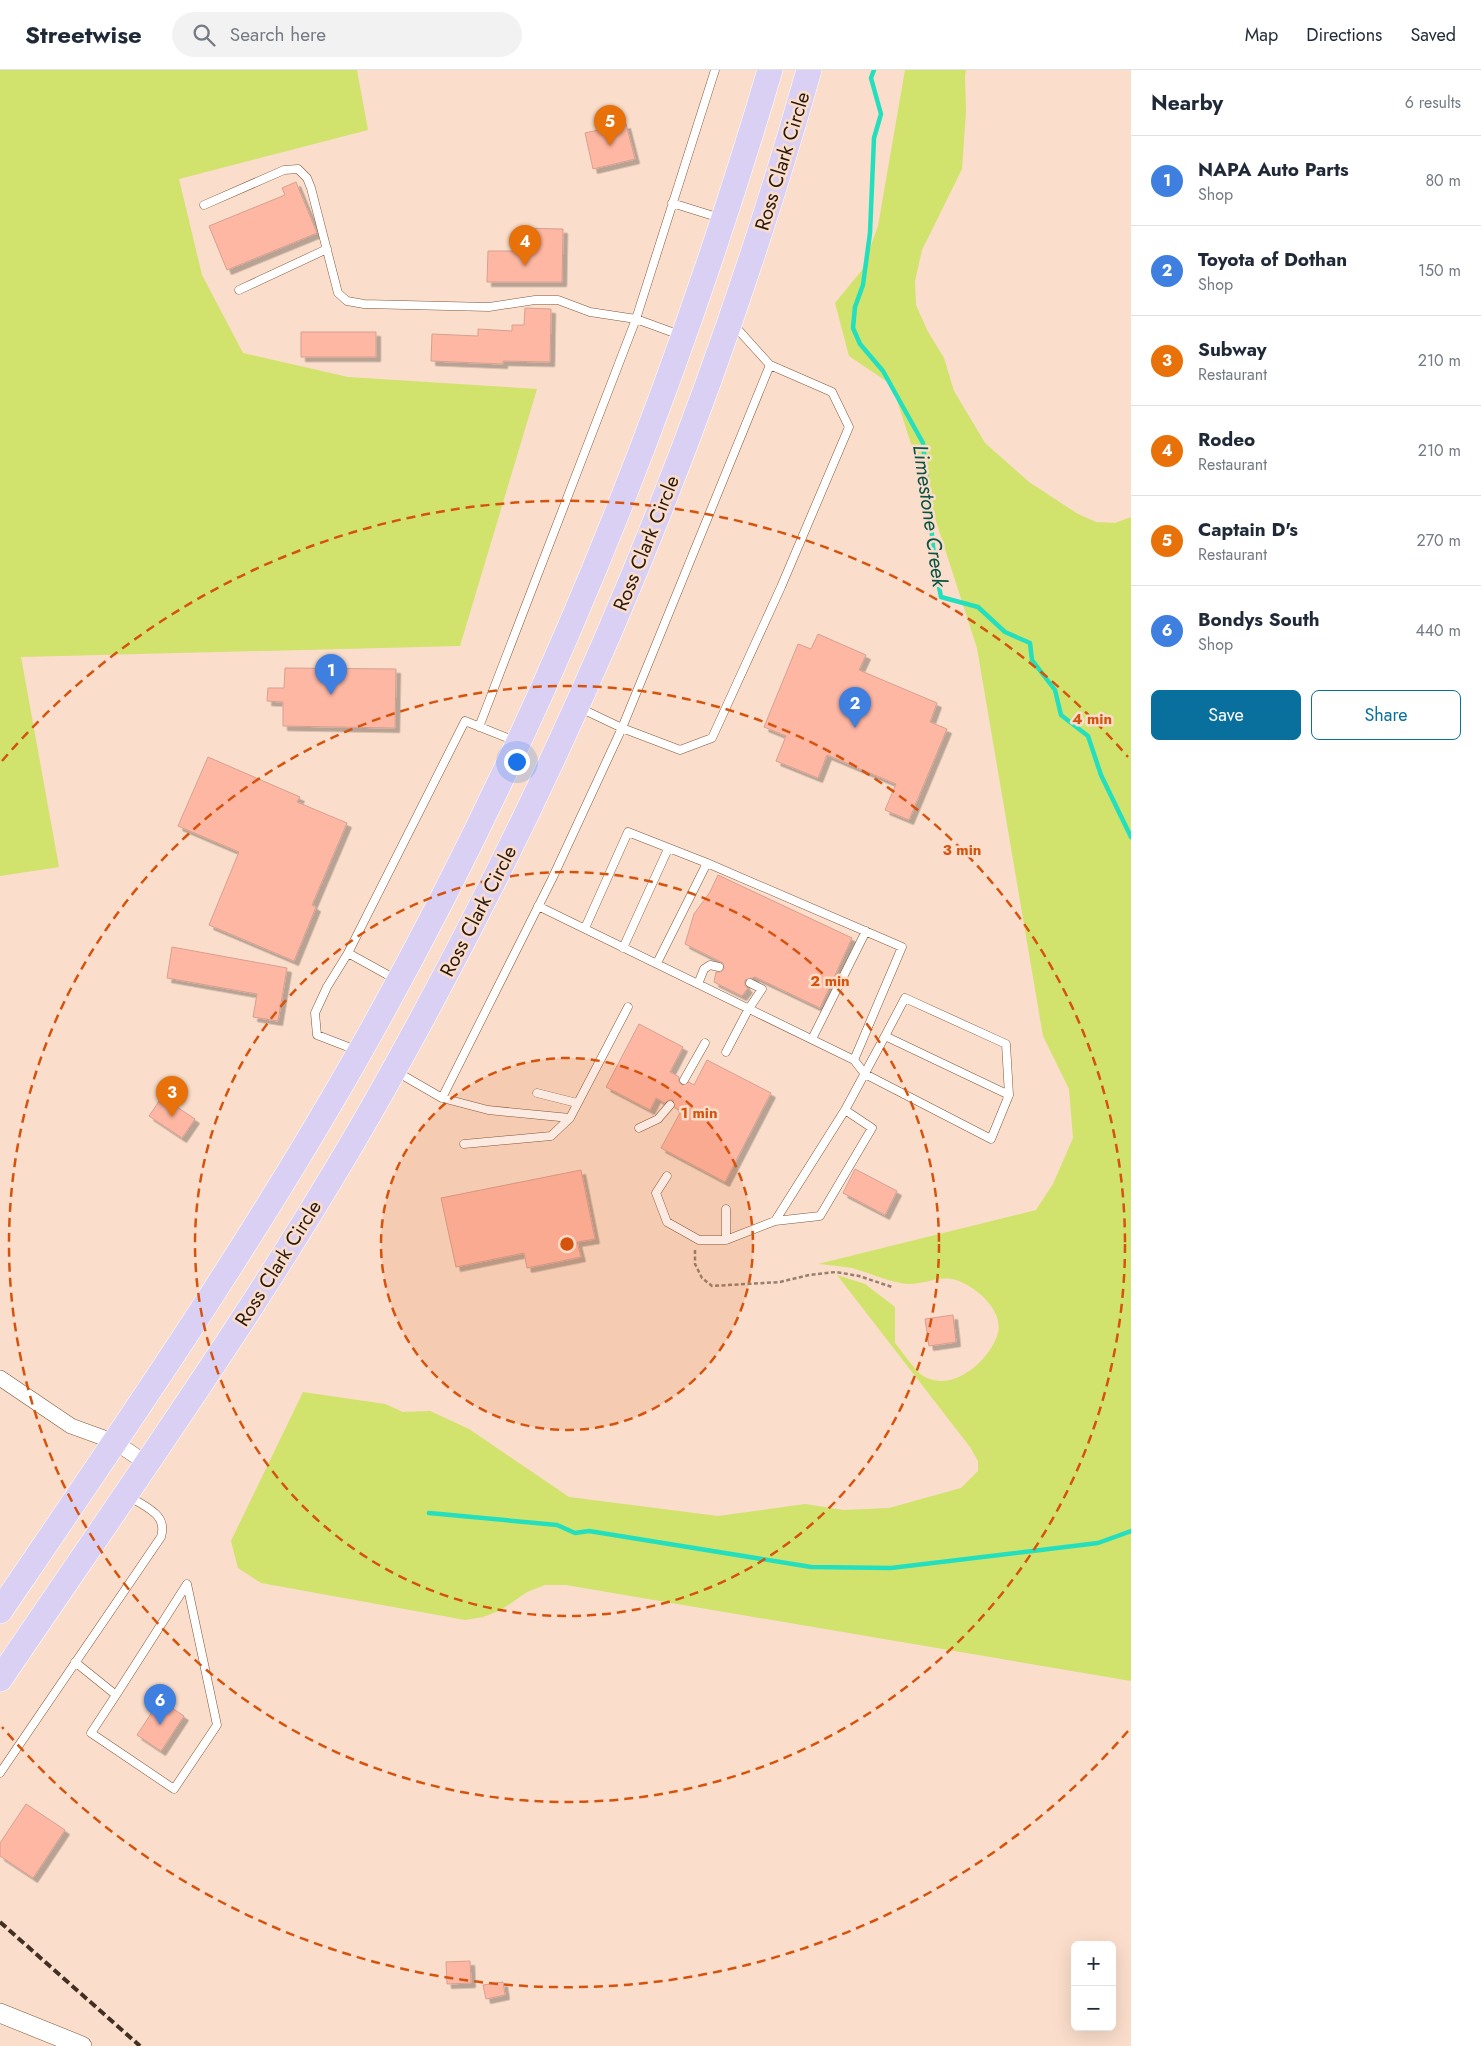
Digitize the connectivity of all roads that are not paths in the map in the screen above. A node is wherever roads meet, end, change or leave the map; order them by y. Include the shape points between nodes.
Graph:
1 (715, 70) edge
2 (767, 71) edge
3 (807, 77) edge
4 (672, 204) junction
5 (204, 205) dead end
6 (724, 219) junction
7 (327, 250) junction
8 (239, 290) dead end
9 (636, 320) junction
10 (730, 320) junction
11 (685, 336) junction
12 (720, 349) junction
13 (770, 365) junction
14 (541, 692) junction
15 (577, 706) junction
16 (479, 727) junction
17 (622, 728) junction
18 (518, 742) junction
19 (668, 849) junction
20 (707, 862) junction
21 (538, 906) junction
22 (586, 928) junction
23 (866, 932) junction
24 (623, 948) junction
25 (348, 953) junction
26 (657, 963) junction
27 (718, 967) dead end
28 (398, 981) junction
29 (750, 983) dead end
30 (698, 984) junction
31 (628, 1007) dead end
32 (748, 1010) junction
33 (885, 1036) junction
34 (812, 1040) junction
35 (705, 1043) dead end
36 (360, 1052) junction
37 (726, 1052) dead end
38 (854, 1060) junction
39 (394, 1070) junction
40 (865, 1074) junction
41 (684, 1080) dead end
42 (537, 1093) dead end
43 (1009, 1095) junction
44 (442, 1098) junction
45 (577, 1103) junction
46 (670, 1105) dead end
47 (845, 1110) junction
48 (570, 1118) junction
49 (639, 1128) dead end
50 (464, 1144) dead end
51 (666, 1176) dead end
52 (726, 1209) dead end
53 (262, 1218) junction
54 (775, 1221) junction
55 (295, 1238) junction
56 (726, 1240) junction
57 (0, 1378) edge
58 (115, 1442) junction
59 (146, 1463) junction
60 (126, 1493) junction
61 (0, 1611) edge
62 (75, 1662) junction
63 (0, 1679) edge
64 (116, 1695) junction
65 (0, 1756) edge
66 (8, 1761) junction
67 (0, 1773) edge
68 (0, 2012) edge
69 (82, 2046) edge

1 - 4 lane
2 - 3 highway
2 - 6 highway, Ross Clark Circle
3 - 10 highway, Ross Clark Circle via 762,229
4 - 6 lane
4 - 9 lane
5 - 7 lane via 284,170 298,169 311,188
6 - 11 highway, Ross Clark Circle
7 - 8 lane
7 - 9 lane via 338,293 353,303 489,307 558,300 590,312
9 - 11 lane
9 - 16 lane
10 - 12 highway, Ross Clark Circle
10 - 13 lane
11 - 12 highway
11 - 14 highway, Ross Clark Circle via 598,560
12 - 15 highway, Ross Clark Circle via 641,557
13 - 17 lane
13 - 17 lane via 832,392 849,426 712,738 680,750
14 - 15 highway
14 - 18 highway, Ross Clark Circle
15 - 17 lane
15 - 39 highway, Ross Clark Circle via 502,863
16 - 18 lane
16 - 25 lane via 465,721
17 - 21 lane
18 - 28 highway, Ross Clark Circle
19 - 20 lane
19 - 22 lane via 628,832
19 - 24 lane
20 - 23 lane
20 - 26 lane
21 - 22 lane
21 - 44 lane
22 - 24 lane
23 - 34 lane
23 - 38 lane via 902,947
24 - 26 lane
25 - 28 lane
25 - 36 lane via 315,1013 317,1035
26 - 30 lane
27 - 30 lane via 710,965 704,969
28 - 36 highway, Ross Clark Circle
29 - 32 lane via 762,989
30 - 32 lane
31 - 45 lane
32 - 34 lane
32 - 37 lane
33 - 40 lane
33 - 43 lane
33 - 43 lane via 905,998 1006,1044
34 - 38 lane
35 - 41 lane
36 - 39 highway
36 - 53 highway, Ross Clark Circle
38 - 40 lane
39 - 44 lane
39 - 55 highway, Ross Clark Circle
40 - 43 lane via 991,1139
40 - 47 lane
42 - 45 lane
44 - 48 lane via 488,1110
45 - 48 lane
46 - 49 lane via 658,1119
47 - 54 lane
47 - 54 lane via 872,1128 820,1216
48 - 50 lane via 551,1136
51 - 56 lane via 656,1193 667,1222 698,1240
52 - 56 lane
53 - 55 highway
53 - 58 highway, Ross Clark Circle
54 - 56 lane
55 - 59 highway, Ross Clark Circle
57 - 58 street via 71,1426
58 - 59 street
58 - 61 highway, Ross Clark Circle
59 - 60 highway, Ross Clark Circle
60 - 62 lane via 162,1518 163,1532
60 - 63 highway, Ross Clark Circle
62 - 64 lane
62 - 66 lane
64 - 64 lane via 131,1671 188,1584 217,1725 174,1790 90,1733
65 - 66 lane
66 - 67 lane
68 - 69 street

